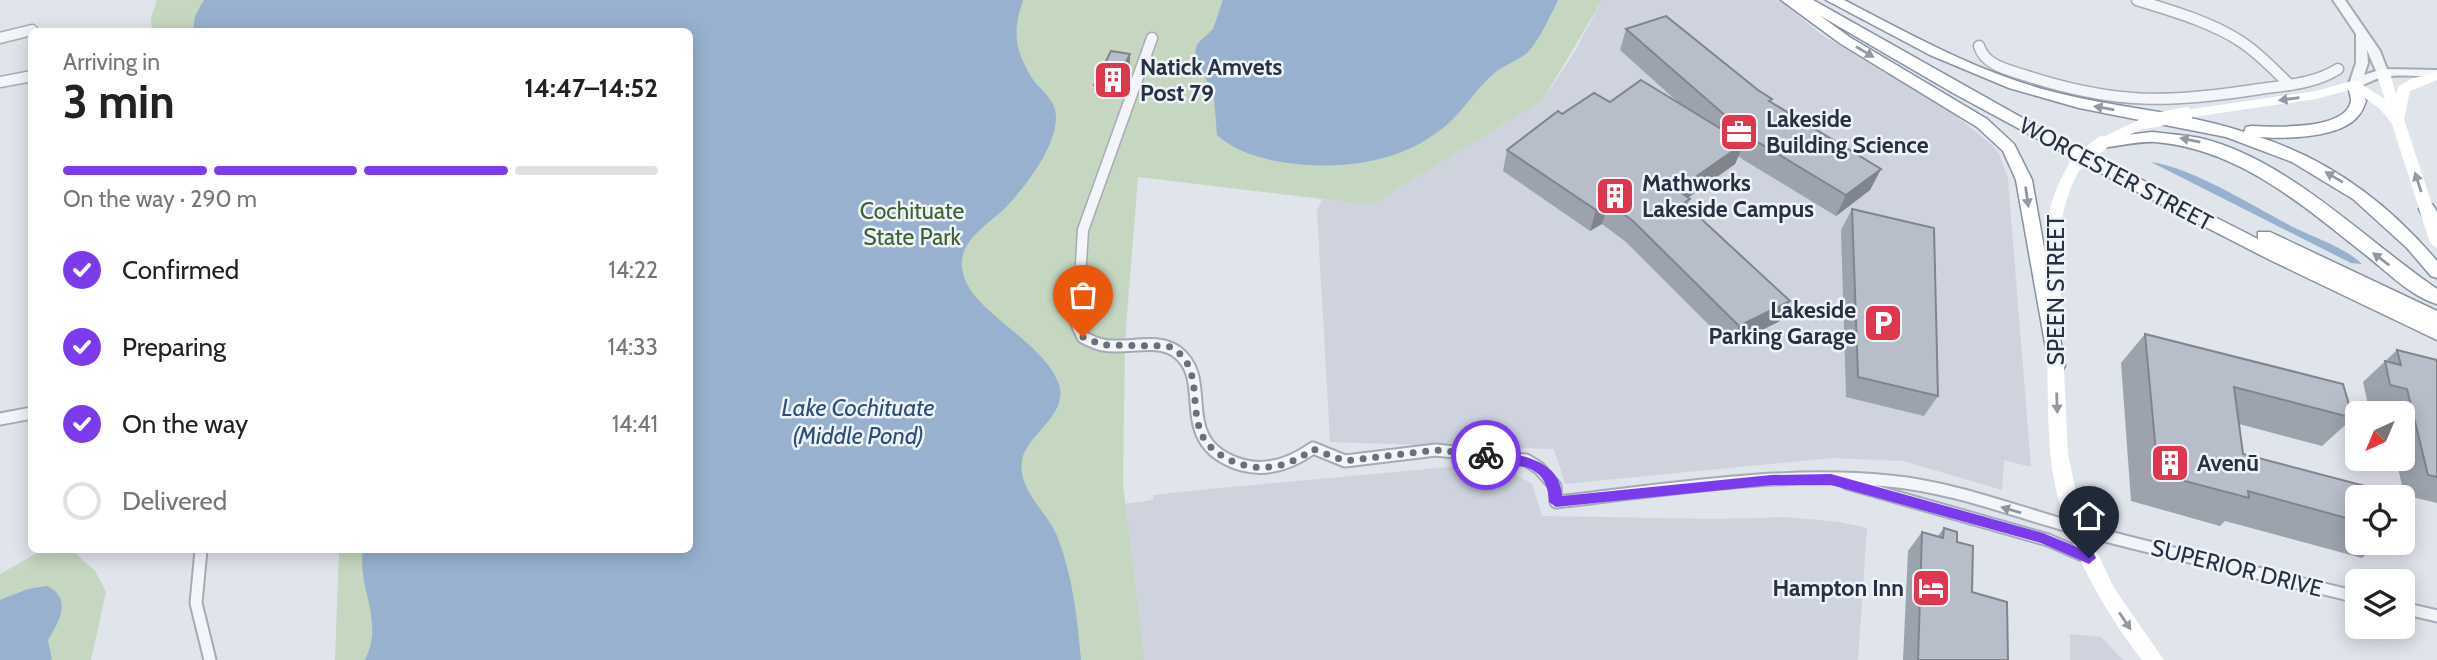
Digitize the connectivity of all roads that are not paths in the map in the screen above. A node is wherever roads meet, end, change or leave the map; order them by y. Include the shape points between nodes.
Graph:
1 (1788, 0) edge
2 (1803, 0) edge
3 (1823, 0) edge
4 (1833, 0) edge
5 (2137, 0) edge
6 (2180, 0) edge
7 (2339, 0) edge
8 (2175, 12) junction
9 (28, 31) edge
10 (2361, 34) junction
11 (0, 38) edge
12 (1152, 38) dead end
13 (1979, 46) dead end
14 (2338, 69) dead end
15 (2383, 73) junction
16 (2437, 75) edge
17 (28, 77) edge
18 (0, 82) edge
19 (2356, 84) junction
20 (2290, 85) junction
21 (2190, 119) junction
22 (2399, 123) junction
23 (2102, 143) junction
24 (2427, 209) junction
25 (2437, 226) edge
26 (2437, 243) edge
27 (2437, 272) edge
28 (2437, 298) edge
29 (2437, 319) edge
30 (2437, 333) edge
31 (2056, 366) junction
32 (28, 413) edge
33 (0, 419) edge
34 (1831, 479) junction
35 (2077, 528) junction
36 (201, 553) edge
37 (2089, 558) junction
38 (2345, 594) edge
39 (2415, 611) edge
40 (2437, 616) edge
41 (210, 660) edge
42 (2154, 660) edge

1 -> 31 highway via 1846,41 1982,123 2009,148 2024,180
2 - 30 highway, WORCESTER STREET via 2098,165
3 - 29 highway, WORCESTER STREET via 2111,159
21 -> 4 highway via 2086,105 2021,87
5 - 8 street
6 - 8 street
7 - 10 street
8 - 20 street via 2239,41
9 - 11 street
10 - 15 street
10 - 19 street via 2362,63
12 - 34 street, SUPERIOR DRIVE via 1084,223 1077,324 1083,337 1103,345 1177,350 1192,372 1199,428 1216,452 1243,467 1267,469 1313,449 1345,461 1436,450 1526,460 1555,486 1556,502 1771,480
13 - 20 street via 1987,60 2011,71 2127,99 2189,99
14 - 20 street via 2321,79
15 - 16 street
15 - 19 street
15 - 22 main road
16 - 22 main road via 2404,89
17 - 18 street
19 -> 21 main road, SPEEN STREET
19 - 21 highway via 2358,99 2351,114 2317,130 2272,133
19 - 22 main road
21 - 23 main road, SPEEN STREET, bridge via 2145,122
27 -> 21 highway via 2389,217 2340,180 2268,145
24 -> 22 main road
28 -> 23 highway via 2237,155 2175,137 2132,137
23 - 31 main road, SPEEN STREET, bridge via 2076,164 2062,185 2053,219
24 - 25 highway
24 - 26 main road
31 -> 35 main road, SPEEN STREET via 2061,468
32 - 33 street
35 -> 34 street, SUPERIOR DRIVE via 1912,484
34 - 37 street, SUPERIOR DRIVE via 2043,538
35 - 37 main road, SPEEN STREET
35 - 38 street, SUPERIOR DRIVE
36 - 41 street via 196,603
37 -> 42 main road, SPEEN STREET
39 - 40 street

